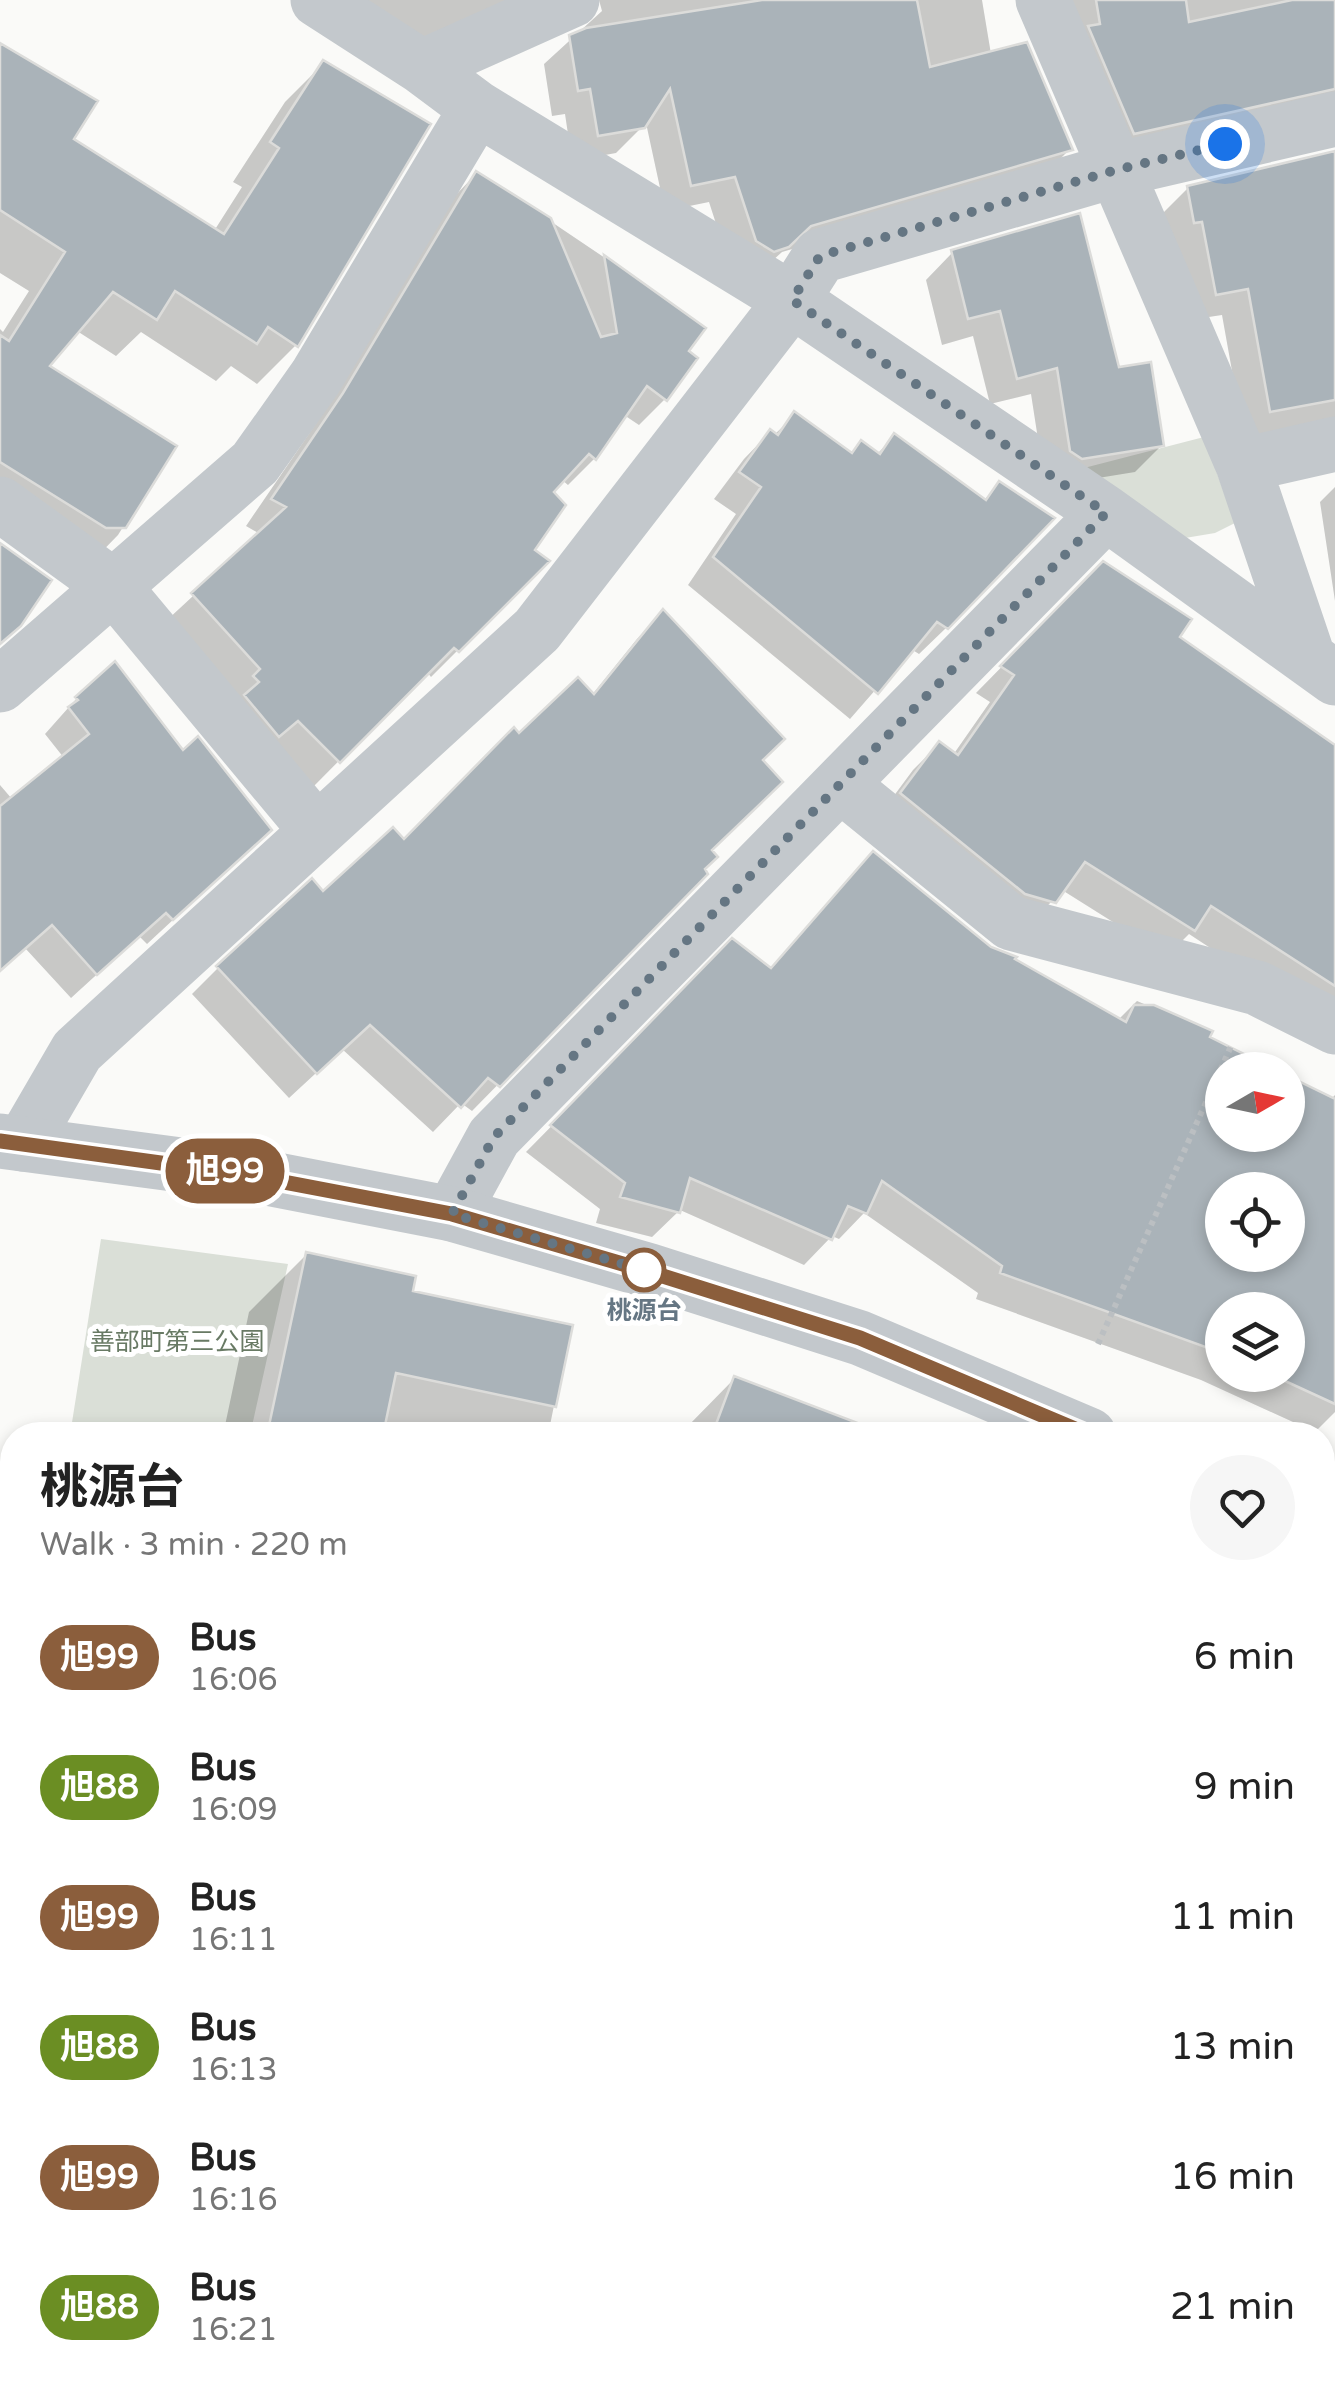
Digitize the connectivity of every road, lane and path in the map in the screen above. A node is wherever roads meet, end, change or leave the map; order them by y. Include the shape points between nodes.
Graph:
1 (318, 0) edge
2 (572, 0) edge
3 (1044, 0) edge
4 (422, 67) junction
5 (477, 108) junction
6 (1335, 119) edge
7 (1116, 170) junction
8 (792, 300) junction
9 (1335, 444) edge
10 (1243, 464) junction
11 (0, 504) edge
12 (1106, 513) junction
13 (113, 586) junction
14 (1321, 668) edge
15 (0, 685) edge
16 (841, 785) junction
17 (318, 831) junction
18 (1256, 988) junction
19 (1335, 1027) edge
20 (12, 1142) edge
21 (452, 1214) junction
22 (1098, 1344) dead end
23 (1059, 1422) edge

1 - 4 street
2 - 4 street
3 - 7 street
4 - 5 street
5 - 8 street
5 - 13 street via 316,378 255,463
6 - 7 street
7 - 8 street via 820,256
7 - 10 street
8 - 12 street
8 - 17 street via 537,630
9 - 10 street
10 - 14 street
11 - 13 street
12 - 14 street
12 - 16 street
13 - 15 street
13 - 17 street
16 - 18 street via 1010,923
16 - 21 street via 494,1137
17 - 20 street via 77,1051
18 - 19 street
18 - 22 path
20 - 21 street via 241,1174
21 - 23 street via 860,1338

